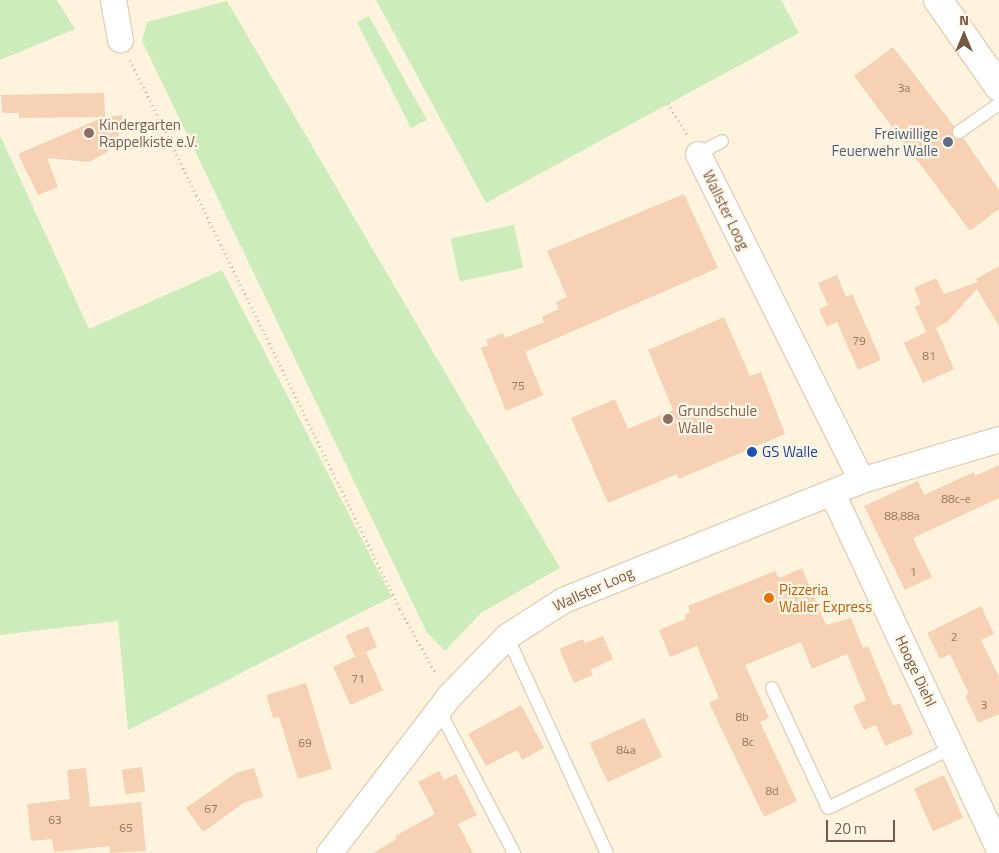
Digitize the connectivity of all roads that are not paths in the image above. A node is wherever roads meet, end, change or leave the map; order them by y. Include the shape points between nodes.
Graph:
1 (113, 0) edge
2 (938, 0) edge
3 (120, 39) road end
4 (999, 87) edge
5 (999, 104) edge
6 (959, 132) dead end
7 (722, 141) dead end
8 (698, 154) joint
9 (999, 439) edge
10 (861, 480) junction
11 (832, 492) junction
12 (508, 636) junction
13 (772, 688) dead end
14 (443, 702) junction
15 (952, 748) junction
16 (999, 849) edge
17 (329, 853) edge
18 (514, 853) edge
19 (607, 853) edge

1 - 3 street
2 - 4 street
5 - 6 lane
7 - 8 lane
8 - 10 street, Wallster Loog
9 - 10 street, Wallster Loog
10 - 11 street, Wallster Loog
11 - 12 street, Wallster Loog via 563,600
11 - 15 street, Hooge Diehl
12 - 14 street, Wallster Loog
12 - 19 lane
13 - 15 lane via 828,808
14 - 17 street, Wallster Loog
14 - 18 lane
15 - 16 street, Hooge Diehl

